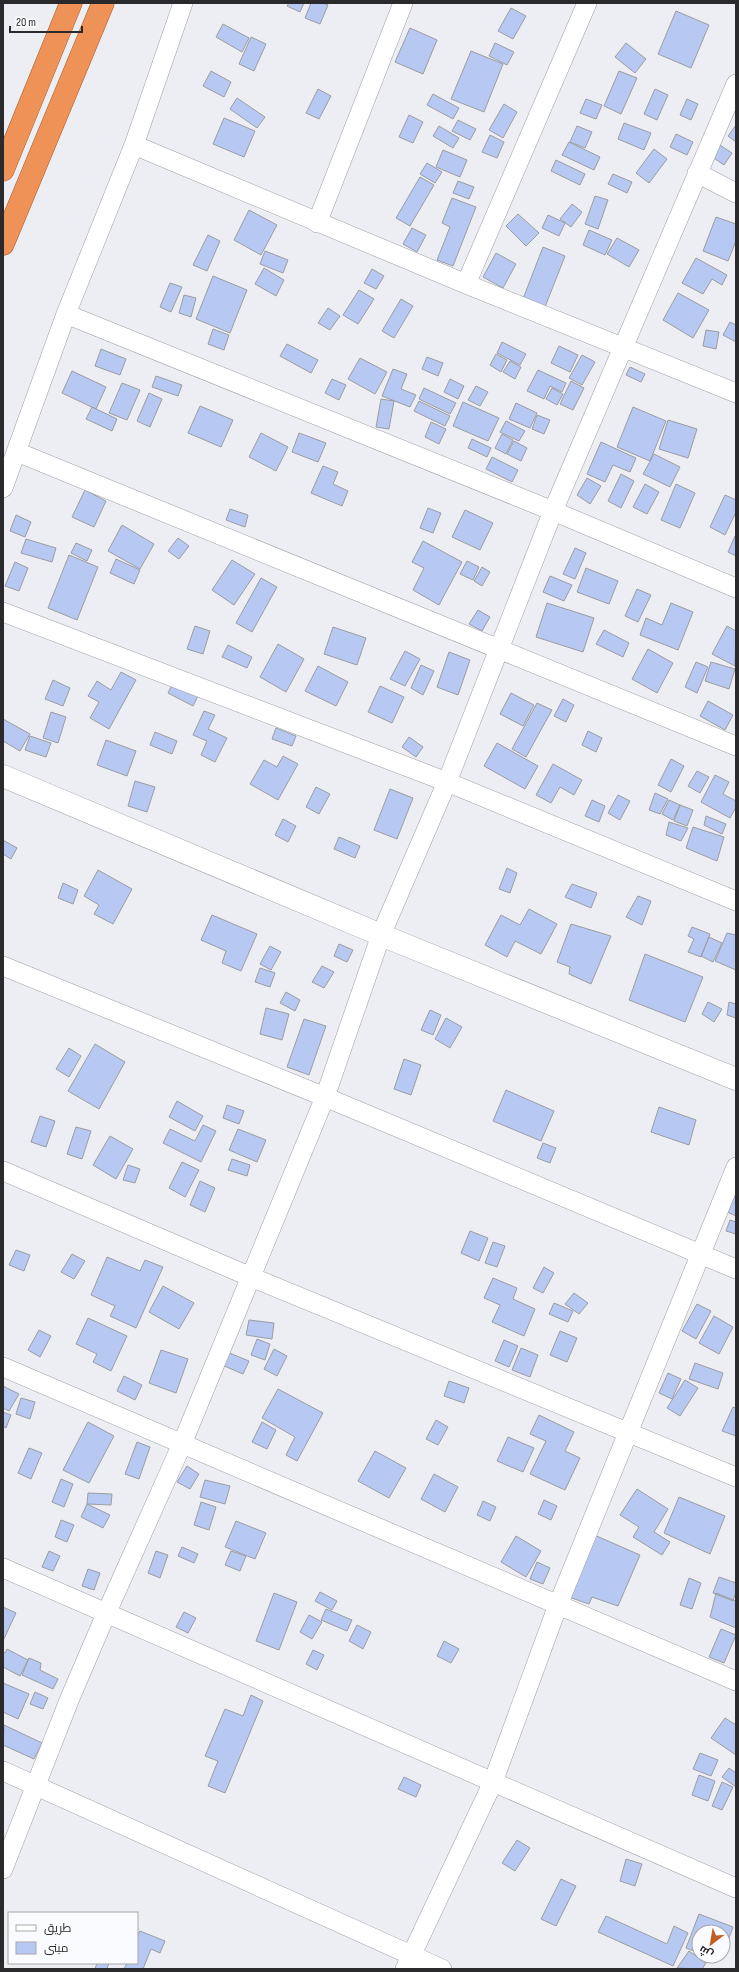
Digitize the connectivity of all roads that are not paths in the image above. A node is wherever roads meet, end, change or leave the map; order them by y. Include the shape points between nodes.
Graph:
1 (71, 3) edge
2 (103, 3) edge
3 (183, 3) edge
4 (403, 3) edge
5 (587, 3) edge
6 (736, 84) edge
7 (134, 145) junction
8 (3, 170) edge
9 (697, 173) junction
10 (736, 193) edge
11 (317, 223) junction
12 (3, 244) edge
13 (466, 284) junction
14 (66, 314) junction
15 (624, 348) junction
16 (736, 393) edge
17 (17, 452) junction
18 (3, 488) edge
19 (553, 511) junction
20 (736, 588) edge
21 (3, 612) edge
22 (500, 650) junction
23 (736, 746) edge
24 (3, 776) edge
25 (447, 782) junction
26 (736, 901) edge
27 (381, 935) junction
28 (3, 966) edge
29 (736, 1079) edge
30 (325, 1097) junction
31 (736, 1167) edge
32 (3, 1171) edge
33 (699, 1254) junction
34 (736, 1269) edge
35 (251, 1277) junction
36 (3, 1367) edge
37 (628, 1432) junction
38 (182, 1444) junction
39 (736, 1477) edge
40 (3, 1568) edge
41 (558, 1605) junction
42 (106, 1614) junction
43 (736, 1681) edge
44 (3, 1771) edge
45 (493, 1782) junction
46 (36, 1786) junction
47 (3, 1869) edge
48 (736, 1888) edge
49 (408, 1962) edge
50 (442, 1969) edge

1 - 8 highway
2 - 12 highway
3 - 7 street
4 - 11 street
5 - 13 street
6 - 9 street
7 - 11 street
7 - 14 street
9 - 10 street
9 - 15 street
11 - 13 street
13 - 15 street
14 - 17 street
14 - 19 street
15 - 16 street
15 - 19 street
17 - 18 street
17 - 22 street
19 - 20 street
19 - 22 street
21 - 25 street
22 - 23 street
22 - 25 street
24 - 27 street
25 - 26 street
25 - 27 street
27 - 29 street
27 - 30 street
28 - 30 street
30 - 33 street
30 - 35 street
31 - 33 street
32 - 35 street
33 - 34 street
33 - 37 street
35 - 37 street
35 - 38 street
36 - 38 street
37 - 39 street
37 - 41 street
38 - 41 street
38 - 42 street
40 - 42 street
41 - 43 street
41 - 45 street
42 - 45 street
42 - 46 street
44 - 46 street
45 - 48 street
45 - 49 street
46 - 47 street
46 - 49 street
49 - 50 street

